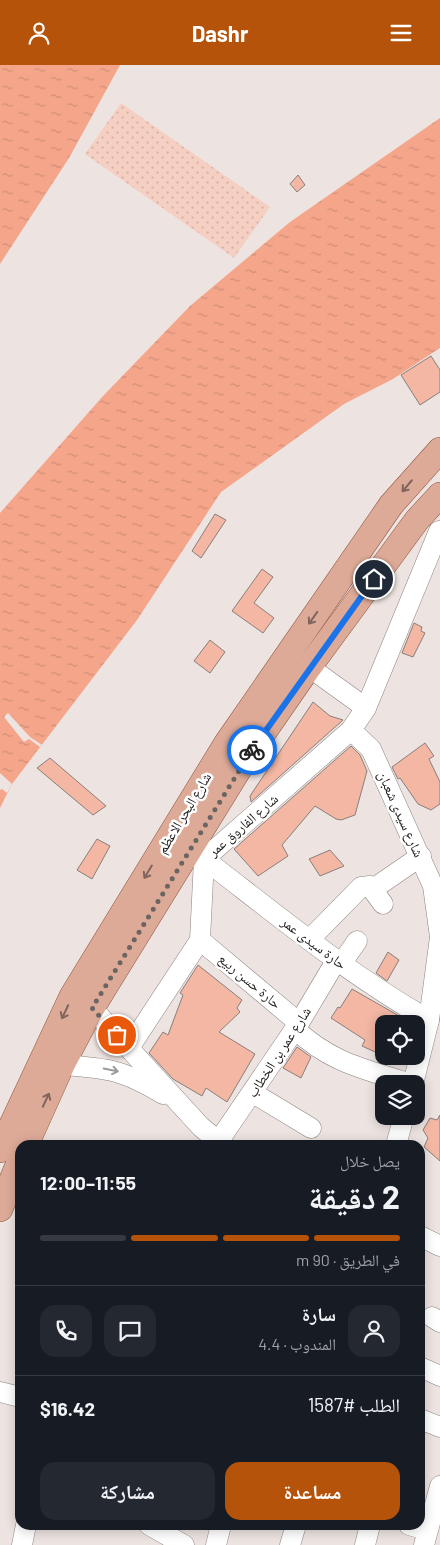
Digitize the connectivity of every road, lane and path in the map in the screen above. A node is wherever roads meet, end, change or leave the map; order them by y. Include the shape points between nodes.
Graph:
1 (440, 450) edge
2 (440, 495) edge
3 (416, 519) junction
4 (440, 531) edge
5 (309, 667) junction
6 (366, 708) junction
7 (351, 730) junction
8 (421, 856) junction
9 (204, 859) junction
10 (436, 883) edge
11 (440, 937) edge
12 (200, 940) junction
13 (309, 940) junction
14 (356, 941) dead end
15 (338, 963) junction
16 (92, 1008) junction
17 (429, 1020) junction
18 (297, 1026) junction
19 (129, 1048) junction
20 (432, 1051) edge
21 (62, 1065) junction
22 (385, 1075) edge
23 (417, 1075) edge
24 (252, 1093) junction
25 (181, 1105) junction
26 (402, 1125) edge
27 (311, 1128) dead end
28 (28, 1140) edge
29 (218, 1140) edge
30 (223, 1140) edge
31 (397, 1140) edge
32 (0, 1150) edge
33 (15, 1177) edge
34 (8, 1202) edge
35 (425, 1238) edge
36 (440, 1246) edge
37 (425, 1369) edge
38 (440, 1376) edge
39 (0, 1392) edge
40 (15, 1396) edge
41 (425, 1421) edge
42 (440, 1427) edge
43 (438, 1499) edge
44 (425, 1524) edge
45 (25, 1530) edge
46 (153, 1530) edge
47 (220, 1530) edge
48 (294, 1530) edge
49 (369, 1530) edge
50 (164, 1540) edge
51 (22, 1545) edge
52 (184, 1545) edge
53 (216, 1545) edge
54 (290, 1545) edge
55 (365, 1545) edge

1 -> 32 main road, شارع البحر الاعظم via 391,505 226,744 72,996
2 - 3 main road, شارع البحر الاعظم
3 - 4 street
3 - 5 main road, شارع البحر الاعظم
4 - 6 street
5 - 6 street
5 - 16 main road, شارع البحر الاعظم via 241,766
6 - 7 street, شارع الفاروق عمر
7 - 8 street, شارع سيدى شعبان via 372,749
7 - 9 street, شارع الفاروق عمر
8 - 10 street, شارع سيدى شعبان
8 - 13 street via 378,897 365,885 361,887
9 - 12 street, شارع الفاروق عمر
9 - 13 street, حارة سيدى عمر
10 - 11 street, شارع سيدى شعبان
11 - 17 street, شارع سيدى شعبان
12 - 18 street, حارة حسن ربيع
12 - 19 street
13 - 15 street, حارة سيدى عمر
14 - 15 street, شارع عمر بن الخطاب
15 - 17 street, حارة سيدى عمر
15 - 18 street, شارع عمر بن الخطاب
16 - 19 street
16 - 21 main road, شارع البحر الاعظم
17 - 20 street, شارع سيدى شعبان
18 - 22 street, حارة حسن ربيع via 310,1043 339,1060
18 - 24 street, شارع عمر بن الخطاب
19 - 25 street
20 - 23 street, شارع سيدى شعبان
21 -> 25 street via 107,1068 126,1073
28 -> 21 main road, شارع البحر الاعظم
24 - 27 street
24 - 30 street, شارع عمر بن الخطاب
25 - 29 street
26 - 31 street
33 - 34 main road
35 - 36 street
37 - 38 street
39 - 40 street
41 - 42 street
43 - 44 street
45 - 51 street
46 - 50 street
47 - 53 street
48 - 54 street
49 - 55 street
50 - 52 street

